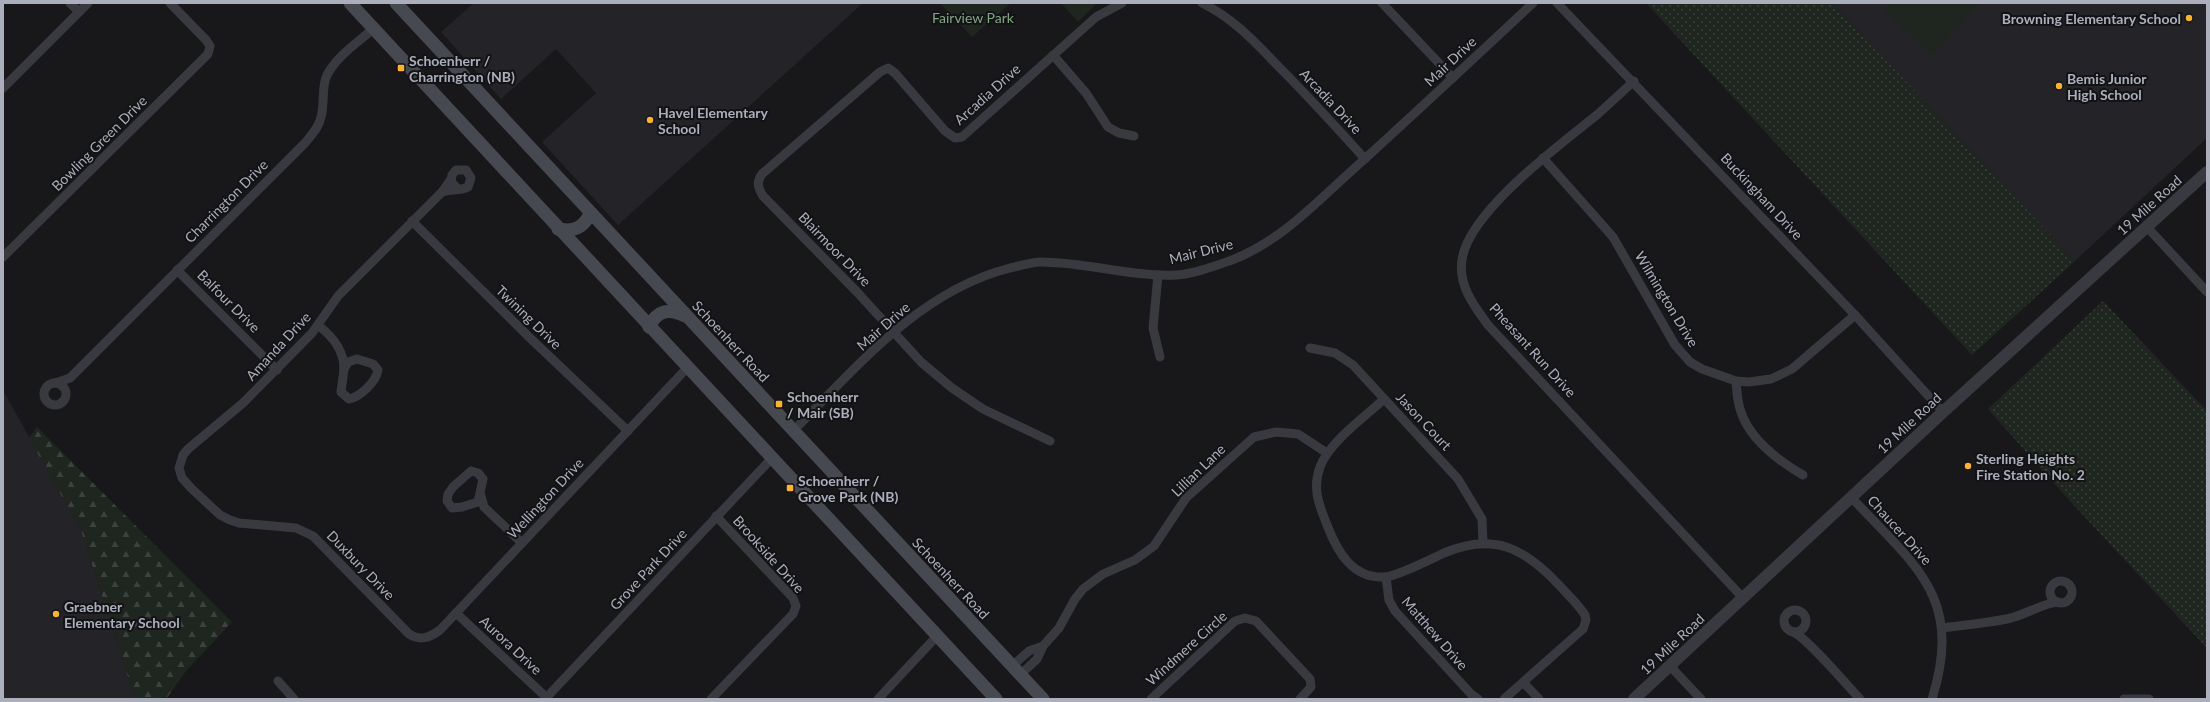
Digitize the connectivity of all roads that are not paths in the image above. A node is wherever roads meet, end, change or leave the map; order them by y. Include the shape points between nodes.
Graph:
1 (70, 3) edge
2 (88, 3) edge
3 (170, 3) edge
4 (350, 3) edge
5 (396, 3) edge
6 (1122, 3) edge
7 (1202, 3) edge
8 (1382, 3) edge
9 (1533, 3) edge
10 (1557, 3) edge
11 (79, 12) junction
12 (373, 29) junction
13 (1052, 55) junction
14 (1453, 78) junction
15 (1634, 81) junction
16 (3, 88) edge
17 (1134, 136) dead end
18 (1543, 158) junction
19 (1365, 159) junction
20 (2207, 172) edge
21 (451, 179) junction
22 (758, 186) joint
23 (458, 189) junction
24 (442, 192) junction
25 (590, 214) junction
26 (412, 221) junction
27 (2147, 227) junction
28 (558, 229) junction
29 (3, 257) edge
30 (177, 270) junction
31 (1158, 274) junction
32 (2207, 292) edge
33 (1856, 315) junction
34 (687, 317) junction
35 (318, 326) junction
36 (649, 327) junction
37 (893, 332) junction
38 (1310, 348) dead end
39 (343, 355) junction
40 (1160, 357) dead end
41 (357, 359) junction
42 (687, 368) junction
43 (344, 369) junction
44 (277, 370) junction
45 (70, 378) junction
46 (1736, 381) junction
47 (55, 383) junction
48 (66, 392) junction
49 (1384, 399) junction
50 (1943, 412) junction
51 (628, 430) junction
52 (792, 431) junction
53 (1050, 440) dead end
54 (1327, 453) junction
55 (772, 458) junction
56 (179, 468) joint
57 (1803, 475) dead end
58 (481, 496) junction
59 (1851, 497) junction
60 (471, 505) junction
61 (484, 507) junction
62 (716, 516) junction
63 (1483, 542) junction
64 (522, 543) junction
65 (1386, 577) junction
66 (2050, 592) junction
67 (1743, 598) junction
68 (2058, 602) junction
69 (2045, 605) junction
70 (456, 613) junction
71 (1805, 626) junction
72 (1942, 628) junction
73 (1793, 632) junction
74 (937, 636) junction
75 (419, 638) joint
76 (1805, 639) junction
77 (1670, 666) junction
78 (1016, 670) junction
79 (278, 681) dead end
80 (1524, 683) junction
81 (883, 697) edge
82 (546, 698) edge
83 (294, 699) edge
84 (711, 699) edge
85 (996, 699) edge
86 (1043, 699) edge
87 (1151, 699) edge
88 (1300, 699) edge
89 (1478, 699) edge
90 (1504, 699) edge
91 (1539, 699) edge
92 (1634, 699) edge
93 (1701, 699) edge
94 (1860, 699) edge
95 (1932, 699) edge
96 (2124, 699) edge
97 (2149, 699) edge

1 - 11 street
2 - 11 street
3 - 29 street, Bowling Green Drive via 210,46 204,58
4 - 12 main road
5 - 25 main road, Schoenherr Road
6 - 13 street, Arcadia Drive via 1096,17
7 - 19 street, Arcadia Drive via 1219,11 1245,32 1317,105
8 - 14 street
9 - 14 street, Mair Drive
10 - 15 street, Buckingham Drive
11 - 16 street
12 - 28 main road
12 - 30 street, Charrington Drive via 341,58 327,75 321,118 316,130
13 - 17 street via 1086,93 1108,126 1119,133
13 - 22 street, Arcadia Drive via 962,137 955,138 945,131 888,68 880,72 762,174
14 - 19 street, Mair Drive
15 - 18 street, Pheasant Run Drive
15 - 33 street, Buckingham Drive
18 - 46 street, Wilmington Drive via 1613,237 1675,345 1702,369
18 - 67 street, Pheasant Run Drive via 1485,214 1468,238 1461,261 1468,294 1488,325
19 - 31 street, Mair Drive via 1300,217 1252,251 1178,275
20 - 27 street, 19 Mile Road
21 - 23 street
21 - 23 street via 453,172 459,169 470,174 470,184
21 - 24 street, Amanda Drive
22 - 37 street, Blairmoor Drive via 763,196
23 - 24 street
24 - 26 street, Amanda Drive
25 - 28 main road via 580,227 568,231
25 - 34 main road, Schoenherr Road
26 - 35 street, Amanda Drive via 338,296
26 - 51 street, Twining Drive via 529,338
27 - 32 street
27 - 50 street, 19 Mile Road
28 - 36 main road
30 - 44 street, Balfour Drive
30 - 45 street, Charrington Drive
31 - 37 street, Mair Drive via 1038,262 997,272 963,287 914,316
31 - 40 street via 1153,328
33 - 46 street, Wilmington Drive via 1810,355 1782,374 1759,381
33 - 50 street, Buckingham Drive
34 - 36 main road via 677,312 664,311 655,316
34 - 52 main road, Schoenherr Road
35 - 39 street via 332,338
35 - 44 street, Amanda Drive
36 - 42 main road
37 - 52 street, Mair Drive
37 - 53 street, Blairmoor Drive via 921,362 952,388 983,409
38 - 49 street, Jason Court via 1335,353 1346,360
39 - 41 street
39 - 43 street
41 - 43 street via 348,362
41 - 43 street via 373,364 378,370 377,375 355,398 349,399 341,392
42 - 51 street, Wellington Drive
42 - 55 main road
44 - 56 street, Amanda Drive via 243,403 188,449
45 - 47 street, Charrington Drive
45 - 48 street, Charrington Drive
46 - 57 street via 1741,413 1748,426 1774,454
47 - 48 street via 62,386
47 - 48 street, Charrington Drive via 48,385 44,391 47,403 60,404 65,399
49 - 54 street
49 - 63 street, Jason Court via 1458,479 1482,519
50 - 59 street, 19 Mile Road
51 - 64 street, Wellington Drive
52 - 78 main road, Schoenherr Road
54 - 65 street via 1315,483 1316,496 1338,550 1350,565
54 - 78 street, Lillian Lane via 1298,434 1276,432 1254,437 1186,498 1154,546 1135,560 1103,574 1083,589 1059,628 1043,646 1037,659
55 - 62 street, Grove Park Drive
55 - 74 main road
56 - 75 street, Duxbury Drive via 182,478 192,489 230,520 296,528 313,536 404,629
58 - 60 street via 478,502
58 - 60 street via 483,479 478,473 471,471 460,480 447,498 452,508
58 - 61 street
59 - 67 street, 19 Mile Road
59 - 72 street, Chaucer Drive via 1919,571 1933,594
60 - 61 street
61 - 64 street
62 - 82 street, Grove Park Drive
62 - 84 street, Brookside Drive via 793,598 796,606 793,614
63 - 65 street via 1456,548
63 - 80 street via 1505,547 1544,569 1585,615 1586,620 1582,628
64 - 70 street, Wellington Drive
65 - 89 street, Matthew Drive via 1389,600 1394,611
66 - 68 street
66 - 68 street via 2053,585 2059,581 2069,584 2072,591 2070,597 2065,602
66 - 69 street
67 - 77 street, 19 Mile Road
68 - 69 street
69 - 72 street via 2009,618
70 - 75 street, Wellington Drive via 432,635
70 - 82 street, Aurora Drive
71 - 73 street
71 - 73 street via 1806,619 1803,613 1796,610 1790,612 1784,621 1787,628
71 - 76 street
72 - 95 street, Chaucer Drive via 1942,660
73 - 76 street
74 - 81 street
74 - 85 main road
76 - 94 street
77 - 92 street, 19 Mile Road
77 - 93 street
78 - 86 main road, Schoenherr Road
79 - 83 street
80 - 90 street
80 - 91 street
87 - 88 street, Windmere Circle via 1235,621 1245,618 1256,621 1310,679 1311,686
96 - 97 street

